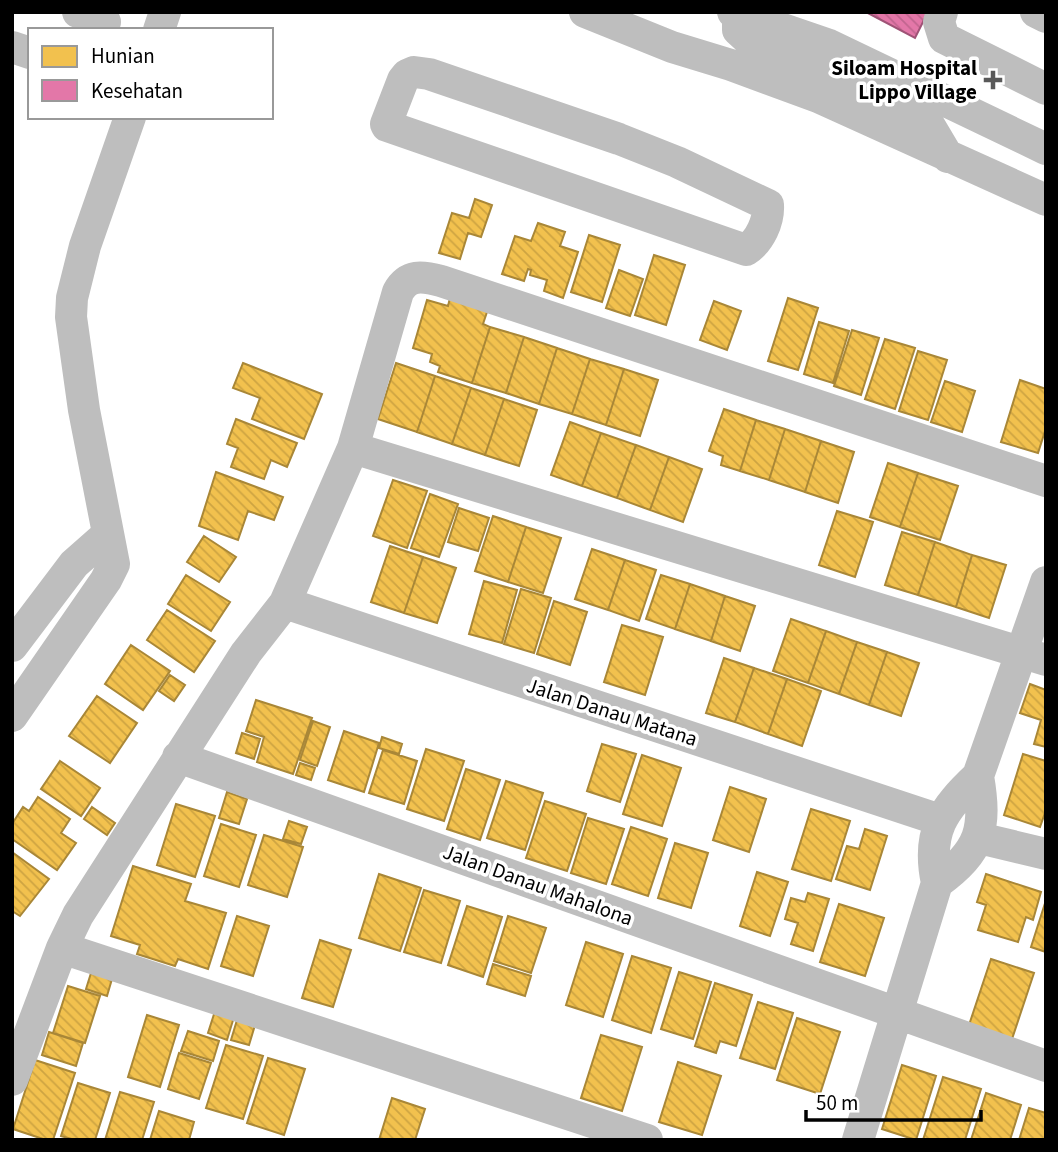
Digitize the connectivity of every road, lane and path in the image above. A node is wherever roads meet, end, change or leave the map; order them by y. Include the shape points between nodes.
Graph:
1 (585, 12) edge
2 (942, 12) edge
3 (1036, 12) edge
4 (750, 15) edge
5 (1046, 17) edge
6 (1046, 89) edge
7 (129, 119) edge
8 (386, 124) joint
9 (1046, 149) edge
10 (948, 157) junction
11 (1046, 200) edge
12 (354, 448) junction
13 (1046, 481) edge
14 (107, 534) junction
15 (1046, 582) edge
16 (285, 603) junction
17 (12, 646) edge
18 (1033, 656) edge
19 (12, 716) edge
20 (178, 757) junction
21 (978, 776) junction
22 (940, 820) junction
23 (979, 838) junction
24 (1046, 854) edge
25 (937, 883) junction
26 (62, 948) junction
27 (898, 1013) junction
28 (1046, 1066) edge
29 (12, 1080) edge
30 (647, 1140) edge
31 (858, 1140) edge

1 - 10 street via 818,97
2 - 6 street via 939,22 944,38
3 - 5 street
4 - 9 street via 829,45
4 - 10 street via 738,30 750,41 836,72 903,106 929,125
7 - 14 street via 72,298 84,410
8 - 8 street via 403,80 421,72 677,162 768,205 768,215 758,238 746,250
10 - 11 street
12 - 13 street via 398,292 411,278 424,277
12 - 16 street
12 - 18 street
14 - 17 street via 74,564
14 - 19 street via 114,564 106,580
15 - 18 street
16 - 20 street
16 - 22 street, Jalan Danau Matana
18 - 21 street
20 - 26 street
20 - 27 street, Jalan Danau Mahalona
21 - 22 street
21 - 23 street via 983,803
22 - 25 street via 932,859
23 - 24 street
23 - 25 street via 957,868
25 - 27 street
26 - 29 street
26 - 30 street
27 - 28 street, Jalan Danau Mahalona
27 - 31 street

